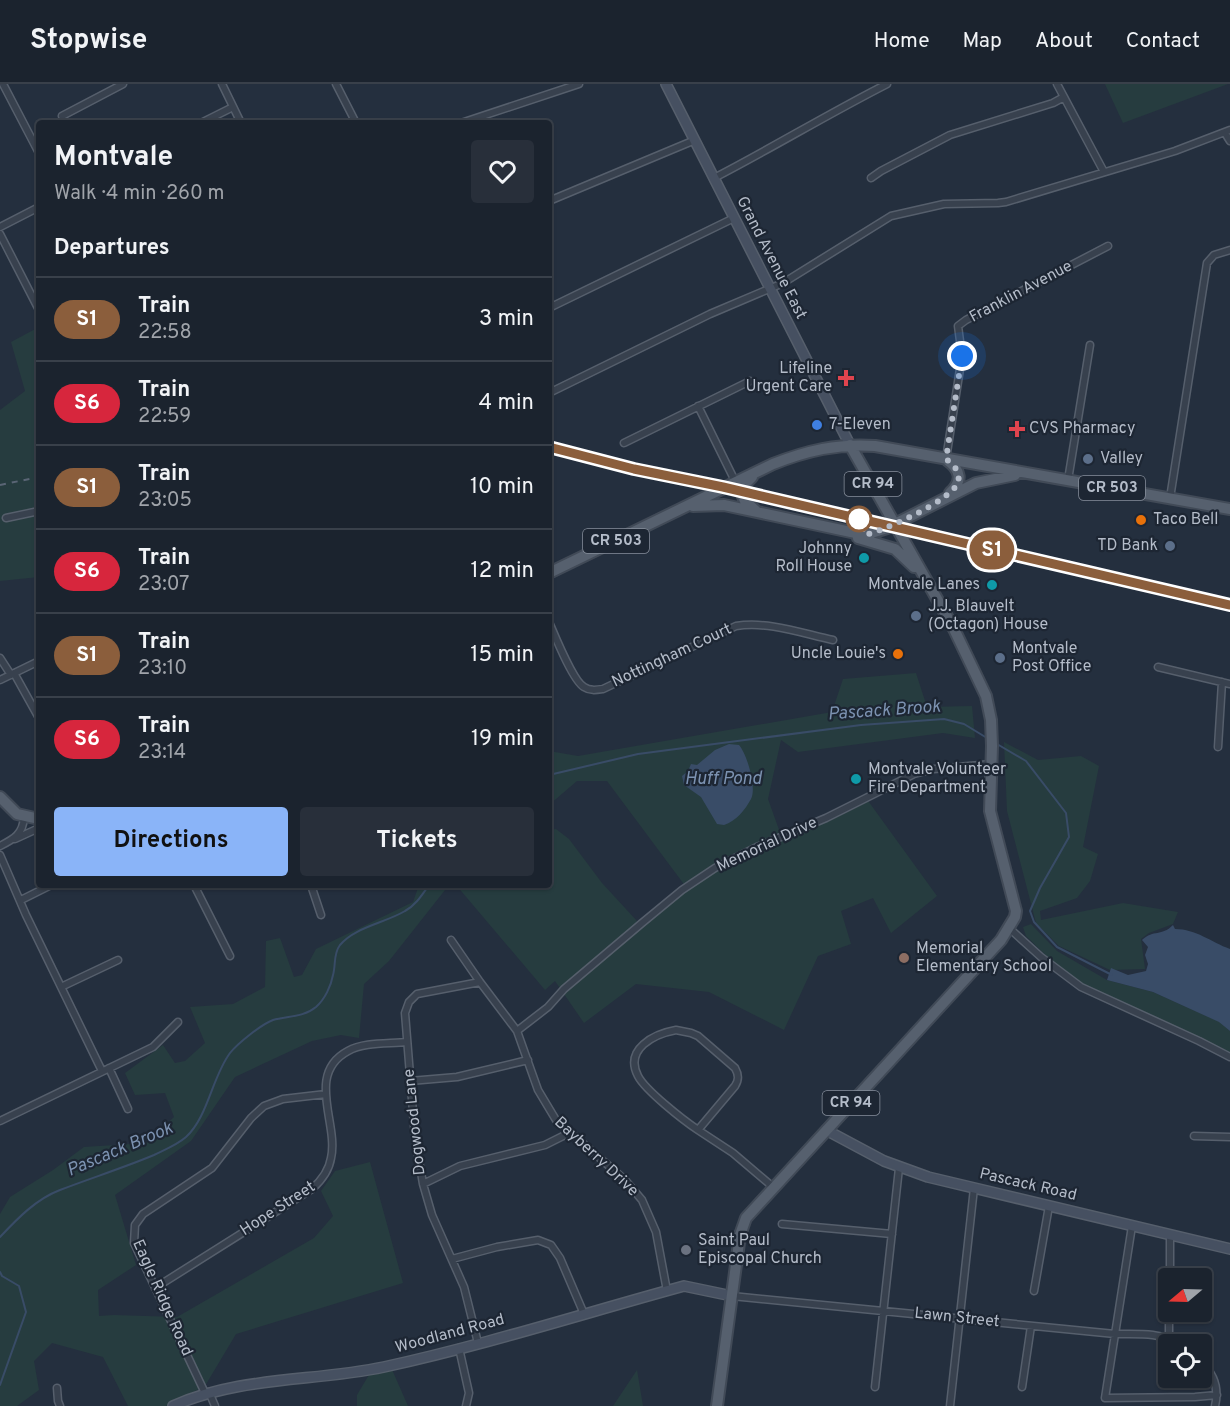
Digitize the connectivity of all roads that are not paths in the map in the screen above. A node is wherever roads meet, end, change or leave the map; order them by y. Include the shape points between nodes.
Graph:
1 (3, 84) edge
2 (123, 84) edge
3 (222, 84) edge
4 (336, 84) edge
5 (579, 84) edge
6 (666, 84) edge
7 (887, 84) edge
8 (1057, 84) edge
9 (1064, 97) junction
10 (233, 106) junction
11 (62, 116) dead end
12 (207, 120) edge
13 (240, 120) edge
14 (354, 120) edge
15 (470, 120) edge
16 (1228, 132) edge
17 (695, 140) junction
18 (1230, 141) edge
19 (36, 147) edge
20 (1104, 172) junction
21 (714, 178) junction
22 (871, 178) dead end
23 (552, 200) edge
24 (36, 209) edge
25 (734, 218) junction
26 (0, 227) edge
27 (0, 234) edge
28 (1108, 246) dead end
29 (1230, 250) edge
30 (769, 288) junction
31 (36, 304) edge
32 (552, 307) edge
33 (1090, 345) dead end
34 (750, 381) dead end
35 (552, 392) edge
36 (698, 406) junction
37 (624, 442) dead end
38 (850, 445) junction
39 (946, 459) junction
40 (773, 464) junction
41 (1034, 474) junction
42 (1068, 480) junction
43 (735, 481) junction
44 (741, 492) junction
45 (1170, 498) junction
46 (940, 501) junction
47 (683, 509) junction
48 (1230, 509) edge
49 (36, 512) edge
50 (756, 512) junction
51 (6, 518) dead end
52 (896, 524) junction
53 (844, 531) junction
54 (552, 572) edge
55 (924, 576) junction
56 (552, 628) edge
57 (833, 640) dead end
58 (0, 658) edge
59 (36, 662) edge
60 (1158, 668) dead end
61 (13, 674) junction
62 (0, 680) edge
63 (1222, 682) junction
64 (1230, 684) edge
65 (36, 713) edge
66 (1218, 747) dead end
67 (992, 764) junction
68 (0, 797) edge
69 (24, 817) junction
70 (36, 819) edge
71 (36, 829) edge
72 (2, 845) edge
73 (0, 855) edge
74 (45, 888) edge
75 (196, 888) edge
76 (312, 888) edge
77 (21, 900) junction
78 (321, 915) dead end
79 (1009, 928) junction
80 (451, 940) dead end
81 (230, 956) dead end
82 (118, 960) dead end
83 (480, 982) junction
84 (61, 987) junction
85 (178, 1022) dead end
86 (517, 1031) junction
87 (407, 1042) junction
88 (1230, 1057) edge
89 (528, 1060) junction
90 (105, 1070) junction
91 (410, 1081) junction
92 (326, 1094) junction
93 (128, 1109) dead end
94 (0, 1120) edge
95 (826, 1130) junction
96 (698, 1131) junction
97 (569, 1133) junction
98 (1194, 1136) dead end
99 (1230, 1137) edge
100 (900, 1168) junction
101 (423, 1184) junction
102 (773, 1187) junction
103 (974, 1188) junction
104 (1049, 1206) junction
105 (782, 1224) dead end
106 (1132, 1226) junction
107 (892, 1234) junction
108 (1170, 1235) junction
109 (1230, 1249) edge
110 (452, 1259) junction
111 (1170, 1268) edge
112 (155, 1288) junction
113 (667, 1291) junction
114 (1034, 1292) dead end
115 (732, 1296) junction
116 (883, 1311) junction
117 (584, 1314) junction
118 (960, 1319) junction
119 (1031, 1326) junction
120 (1115, 1334) junction
121 (1158, 1335) edge
122 (478, 1343) junction
123 (459, 1348) junction
124 (1212, 1376) edge
125 (875, 1387) dead end
126 (1022, 1387) dead end
127 (57, 1388) dead end
128 (207, 1393) junction
129 (1217, 1395) junction
130 (60, 1406) edge
131 (173, 1406) edge
132 (215, 1406) edge
133 (466, 1406) edge
134 (717, 1406) edge
135 (950, 1406) edge
136 (1215, 1406) edge

1 - 19 street
2 - 11 street
3 - 10 street
4 - 14 street
5 - 15 street
6 - 17 street, Grand Avenue East / CR 94
7 - 21 street
8 - 9 street
9 - 20 street
9 - 22 street via 950,135
10 - 12 street
10 - 13 street
16 - 18 street
16 - 20 street
17 - 21 street, Grand Avenue East / CR 94
17 - 23 street
20 - 30 street via 998,203 944,204 891,216
21 - 25 street, Grand Avenue East / CR 94
24 - 26 street
25 - 30 street, Grand Avenue East / CR 94
25 - 32 street
27 - 31 street
28 - 39 street, Franklin Avenue via 958,326 962,356
29 - 45 street via 1210,257 1207,263
30 - 35 street
30 - 38 street, Grand Avenue East / CR 94
33 - 42 street
34 - 36 street
36 - 37 street
36 - 43 street
38 - 39 main road, CR 503
38 - 40 main road, CR 503 via 822,448
38 - 52 main road, CR 94
39 - 41 main road, CR 503
39 - 46 main road via 955,466 958,483
40 - 43 main road, CR 503
40 - 44 main road via 748,479
41 - 42 main road, CR 503
41 - 46 main road, CR 503 via 991,478
42 - 45 main road, CR 503
43 - 44 main road
43 - 47 main road, CR 503
44 - 50 main road
45 - 48 main road, CR 503
46 - 52 main road, CR 503
47 - 50 main road, CR 503 via 710,504
47 - 54 main road, CR 503
49 - 51 street
50 - 53 main road, CR 503
52 - 53 main road, CR 503 via 865,535
52 - 55 main road, CR 94
53 - 55 main road via 895,549
55 - 67 main road, CR 94 via 986,696
56 - 57 street, Nottingham Court via 577,681 591,690 603,689 736,626 768,625
58 - 61 street
59 - 61 street
60 - 63 street
61 - 62 street
61 - 65 street
63 - 64 street
63 - 66 street
67 - 79 main road, CR 94 via 990,811 1015,903 1015,917
67 - 86 street, Memorial Drive via 914,774 730,860 642,923
68 - 69 main road
69 - 70 main road
69 - 72 street via 20,832
71 - 72 street
73 - 77 street
74 - 77 street
75 - 81 street
76 - 78 street
77 - 84 street
79 - 88 street via 1069,980
79 - 95 main road, CR 94
80 - 83 street, Bayberry Drive
82 - 84 street
83 - 86 street, Bayberry Drive
83 - 87 street, Dogwood Lane via 423,992 412,998 405,1013
84 - 90 street
85 - 90 street via 153,1047
86 - 89 street, Bayberry Drive
87 - 91 street, Dogwood Lane
87 - 92 street, Hope Street via 362,1047 341,1056 330,1068
89 - 91 street via 457,1077
89 - 97 street, Bayberry Drive via 544,1103
90 - 93 street
90 - 94 street
91 - 101 street, Dogwood Lane
92 - 112 street, Hope Street via 332,1151 320,1182
92 - 112 street, Eagle Ridge Road via 283,1099 264,1106 250,1118 212,1168 138,1219 134,1243
95 - 100 street, Pascack Road
95 - 102 main road, CR 94
96 - 96 street via 637,1074 636,1055 648,1039 676,1030 691,1033 738,1073 737,1082
96 - 102 street via 733,1153
97 - 101 street via 545,1145 460,1166
97 - 113 street, Bayberry Drive via 625,1180 642,1200 656,1232
98 - 99 street
100 - 103 street, Pascack Road
100 - 107 street
101 - 110 street, Dogwood Lane
102 - 115 main road, CR 94 via 742,1226
103 - 104 street, Pascack Road
103 - 118 street
104 - 106 street, Pascack Road
104 - 114 street
105 - 107 street
106 - 108 street, Pascack Road
106 - 120 street
107 - 116 street
108 - 109 street, Pascack Road
108 - 111 street
110 - 117 street via 497,1247 546,1242 560,1258
110 - 122 street, Dogwood Lane via 464,1287
112 - 128 street, Eagle Ridge Road
113 - 115 street, Woodland Road via 684,1286
113 - 117 street, Woodland Road
115 - 116 street, Lawn Street
115 - 134 main road, CR 94
116 - 118 street, Lawn Street
116 - 125 street
117 - 122 street, Woodland Road
118 - 119 street, Lawn Street
118 - 135 street
119 - 120 street, Lawn Street
119 - 126 street
120 - 121 street, Lawn Street
120 - 129 street via 1105,1398
122 - 123 street, Woodland Road
123 - 128 street, Woodland Road via 383,1367 240,1385
123 - 133 street via 469,1393
124 - 129 street
127 - 130 street
128 - 131 street, Woodland Road
128 - 132 street, Eagle Ridge Road
129 - 136 street

